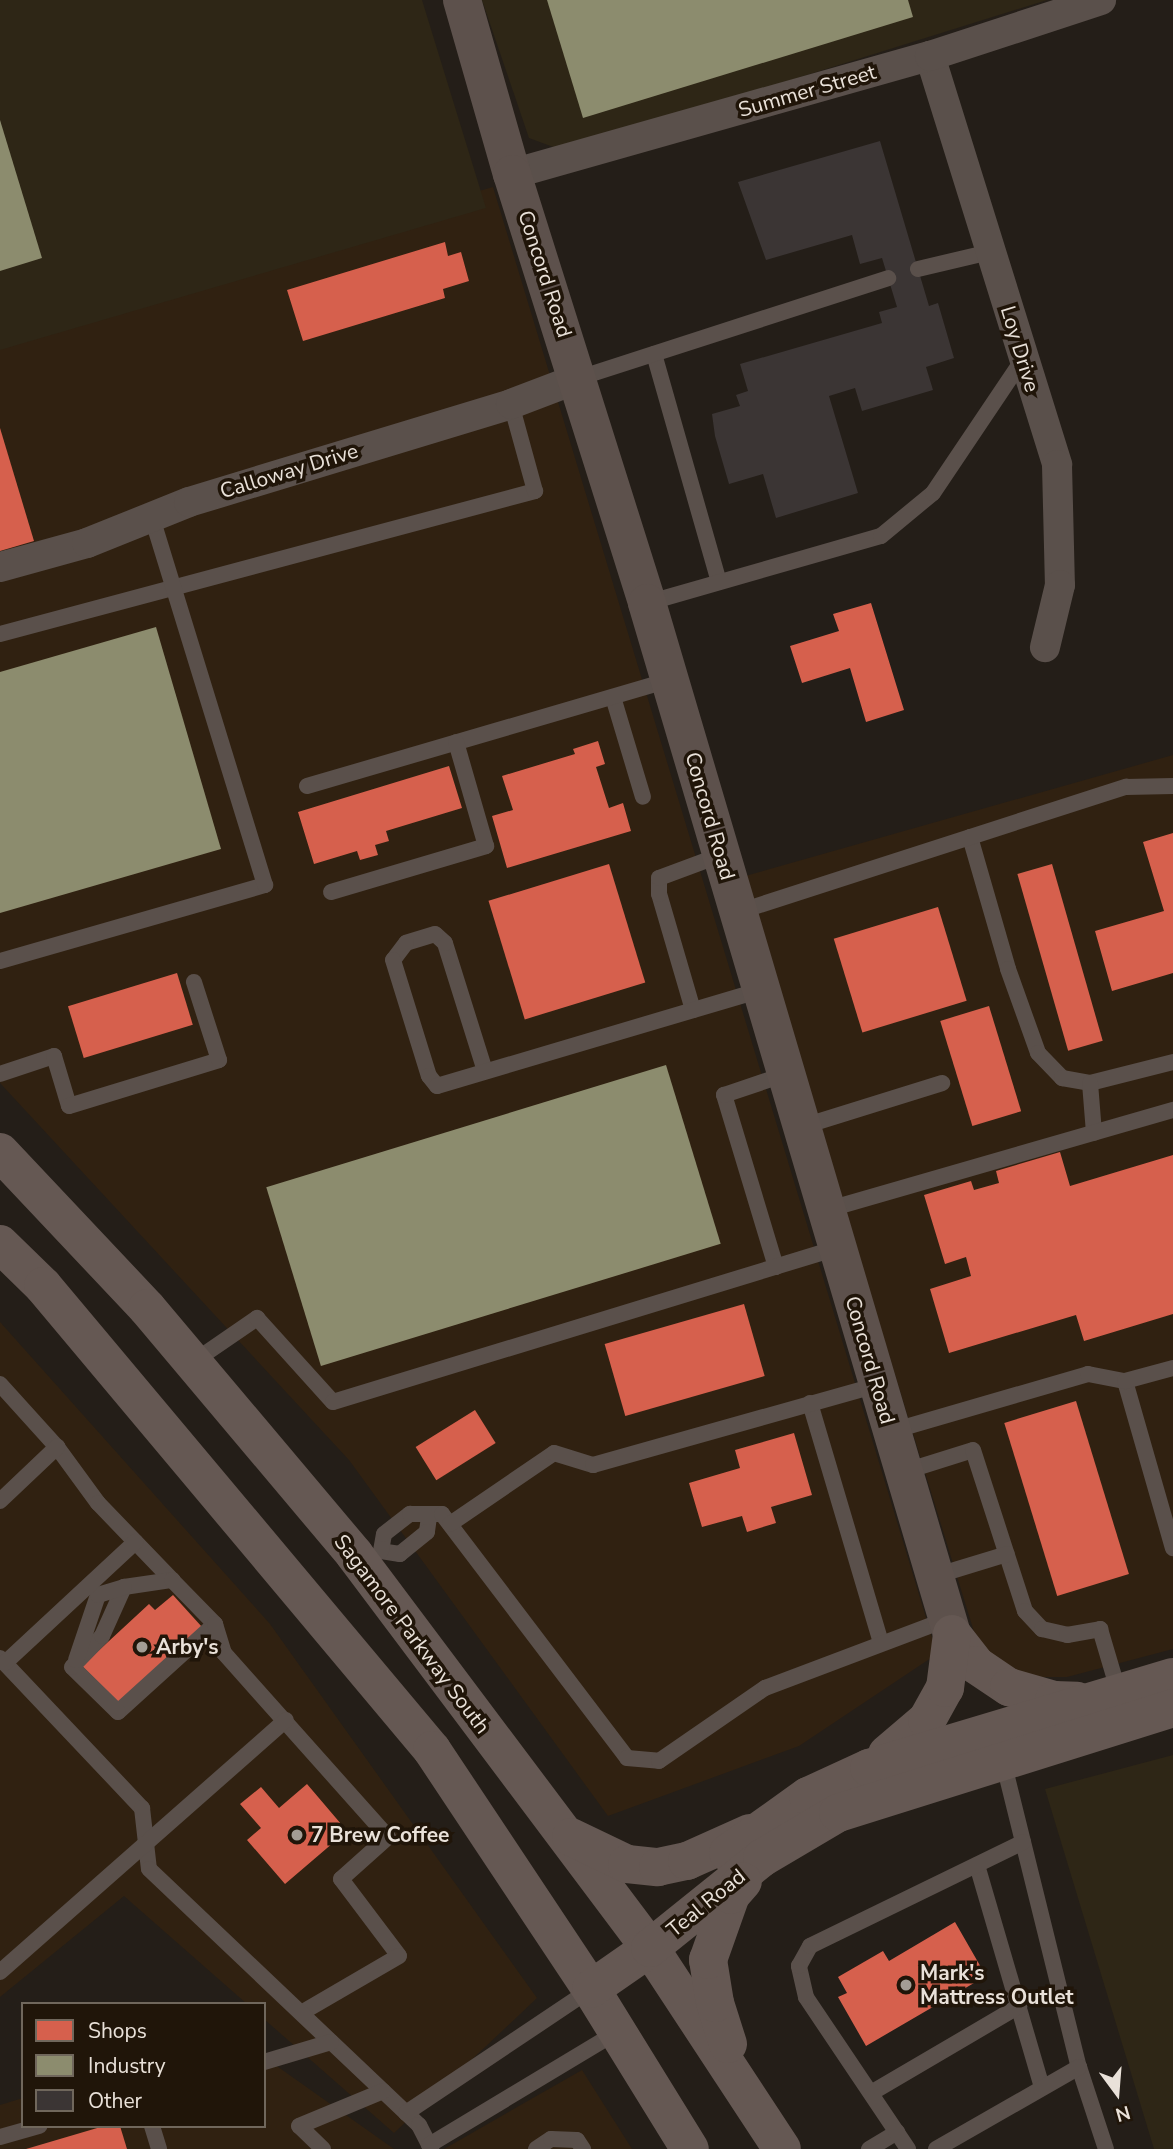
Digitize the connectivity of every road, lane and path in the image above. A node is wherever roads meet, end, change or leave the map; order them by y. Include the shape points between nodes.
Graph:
1 (462, 0) edge
2 (1101, 0) edge
3 (930, 56) junction
4 (512, 174) junction
5 (990, 251) junction
6 (918, 270) dead end
7 (888, 278) dead end
8 (654, 354) junction
9 (1023, 359) junction
10 (579, 377) junction
11 (510, 404) junction
12 (152, 517) junction
13 (0, 567) edge
14 (719, 582) junction
15 (176, 587) junction
16 (647, 603) junction
17 (0, 635) edge
18 (1045, 647) dead end
19 (670, 680) junction
20 (613, 697) junction
21 (456, 742) junction
22 (307, 786) dead end
23 (1173, 786) edge
24 (643, 797) dead end
25 (970, 837) junction
26 (721, 855) junction
27 (331, 892) dead end
28 (738, 912) junction
29 (0, 961) edge
30 (194, 982) dead end
31 (761, 990) junction
32 (694, 1010) junction
33 (1173, 1062) edge
34 (485, 1071) junction
35 (0, 1074) edge
36 (786, 1074) junction
37 (942, 1083) dead end
38 (1090, 1083) junction
39 (1173, 1110) edge
40 (801, 1127) junction
41 (1094, 1133) junction
42 (0, 1152) edge
43 (826, 1210) junction
44 (0, 1244) edge
45 (837, 1248) junction
46 (776, 1267) junction
47 (193, 1363) junction
48 (1173, 1368) edge
49 (1125, 1381) junction
50 (0, 1384) edge
51 (877, 1385) junction
52 (810, 1404) junction
53 (891, 1431) junction
54 (57, 1447) junction
55 (903, 1472) junction
56 (0, 1501) edge
57 (429, 1517) junction
58 (450, 1524) junction
59 (135, 1542) junction
60 (1173, 1548) edge
61 (1007, 1555) junction
62 (372, 1558) junction
63 (935, 1576) junction
64 (172, 1580) junction
65 (215, 1624) junction
66 (950, 1626) junction
67 (881, 1643) junction
68 (2, 1660) edge
69 (1173, 1677) edge
70 (1104, 1697) junction
71 (1173, 1708) edge
72 (286, 1720) junction
73 (1003, 1758) junction
74 (869, 1769) junction
75 (561, 1830) junction
76 (1023, 1842) junction
77 (147, 1844) junction
78 (759, 1844) junction
79 (977, 1865) junction
80 (650, 1948) junction
81 (0, 1972) edge
82 (591, 1989) junction
83 (1018, 2006) junction
84 (302, 2014) junction
85 (617, 2032) junction
86 (331, 2042) junction
87 (266, 2061) edge
88 (1079, 2067) junction
89 (1042, 2088) junction
90 (383, 2091) junction
91 (871, 2093) junction
92 (757, 2110) junction
93 (405, 2113) junction
94 (32, 2128) edge
95 (153, 2128) edge
96 (897, 2132) junction
97 (0, 2137) edge
98 (430, 2147) edge
99 (159, 2149) edge
100 (323, 2149) edge
101 (536, 2149) edge
102 (583, 2149) edge
103 (690, 2149) edge
104 (782, 2149) edge
105 (869, 2149) edge
106 (908, 2149) edge
107 (936, 2149) edge
108 (1106, 2149) edge

1 - 4 street, Concord Road
2 - 3 street, Summer Street
3 - 4 street, Summer Street
3 - 5 street, Loy Drive
4 - 10 street, Concord Road
5 - 6 lane
5 - 9 street, Loy Drive
7 - 8 lane
8 - 10 lane
8 - 14 lane
9 - 14 lane via 933,493 881,536
9 - 18 street, Loy Drive via 1057,465 1059,585
10 - 11 street, Calloway Drive
10 - 16 street, Concord Road
11 - 12 street, Calloway Drive
11 - 15 lane via 535,491
12 - 13 street, Calloway Drive
12 - 15 lane
14 - 16 lane
15 - 17 lane
15 - 29 lane via 265,885
16 - 19 street, Concord Road
19 - 20 lane
19 - 26 street, Concord Road
20 - 21 lane
20 - 24 lane
21 - 22 lane
21 - 27 lane via 486,846
23 - 25 lane via 1126,787
25 - 28 lane
25 - 38 lane via 1038,1053 1062,1078
26 - 28 street, Concord Road
26 - 32 lane via 659,878 659,894
28 - 31 street, Concord Road
30 - 35 lane via 219,1060 69,1106 54,1056
31 - 32 lane
31 - 36 street, Concord Road
32 - 34 lane
33 - 38 lane
34 - 34 lane via 437,1086 429,1076 393,960 406,943 435,934 445,943
36 - 40 street, Concord Road
36 - 46 lane via 724,1096
37 - 40 lane
38 - 41 lane
39 - 41 lane
40 - 43 street, Concord Road
41 - 43 lane
42 - 47 main road, Sagamore Parkway South
43 - 45 street, Concord Road
44 - 82 main road via 43,1286 432,1750
45 - 46 lane
45 - 51 street, Concord Road
46 - 47 lane via 333,1402 257,1318
47 - 62 main road, Sagamore Parkway South
48 - 49 lane
49 - 53 lane via 1088,1374
49 - 60 lane
50 - 54 lane
51 - 52 lane
51 - 53 street, Concord Road
52 - 58 lane via 593,1465 554,1453
52 - 67 lane
53 - 55 street, Concord Road
54 - 56 lane
54 - 59 lane via 98,1503
55 - 61 lane via 973,1450
55 - 63 street, Concord Road
57 - 58 lane via 442,1514
57 - 62 lane via 427,1532 400,1554
57 - 62 lane via 410,1514 384,1534
58 - 67 lane via 627,1758 659,1761 765,1688
59 - 64 lane
59 - 68 lane
61 - 63 lane
61 - 70 lane via 1025,1611 1042,1629 1067,1635 1100,1629
62 - 75 main road, Sagamore Parkway South
63 - 66 street, Concord Road
64 - 65 lane
64 - 65 lane via 124,1587 102,1636 74,1665 118,1712
65 - 72 lane via 224,1653
66 - 67 lane
66 - 70 main road via 976,1665 1009,1687 1054,1700
66 - 74 main road via 945,1688 927,1720
68 - 77 lane via 142,1808
69 - 70 main road, Teal Road
70 - 74 main road, Teal Road
71 - 73 main road, Teal Road
72 - 77 lane
72 - 84 lane via 388,1837 341,1879 399,1956
73 - 76 lane
73 - 78 main road, Teal Road
74 - 78 main road, Teal Road via 808,1796
75 - 78 main road via 627,1864 658,1867 719,1849
75 - 80 main road, Sagamore Parkway South
76 - 79 lane
76 - 88 lane
77 - 81 lane
77 - 84 lane via 149,1868
78 - 80 main road, Teal Road
78 - 92 main road via 731,1895 708,1960 715,2003
79 - 83 lane
79 - 91 lane via 810,1946 799,1966 806,1997
80 - 82 main road, Teal Road
80 - 92 main road, Sagamore Parkway South
82 - 85 main road
82 - 93 lane
83 - 89 lane
83 - 91 lane
84 - 86 lane
85 - 98 lane
85 - 103 main road
86 - 87 lane
86 - 90 lane
88 - 89 lane
88 - 108 lane
89 - 107 lane
90 - 93 lane
90 - 100 lane via 299,2126
91 - 96 lane
92 - 104 main road, Sagamore Parkway South
93 - 98 lane
94 - 97 lane
95 - 99 lane
96 - 105 lane
96 - 106 lane
101 - 102 lane via 551,2139 564,2139 577,2140

